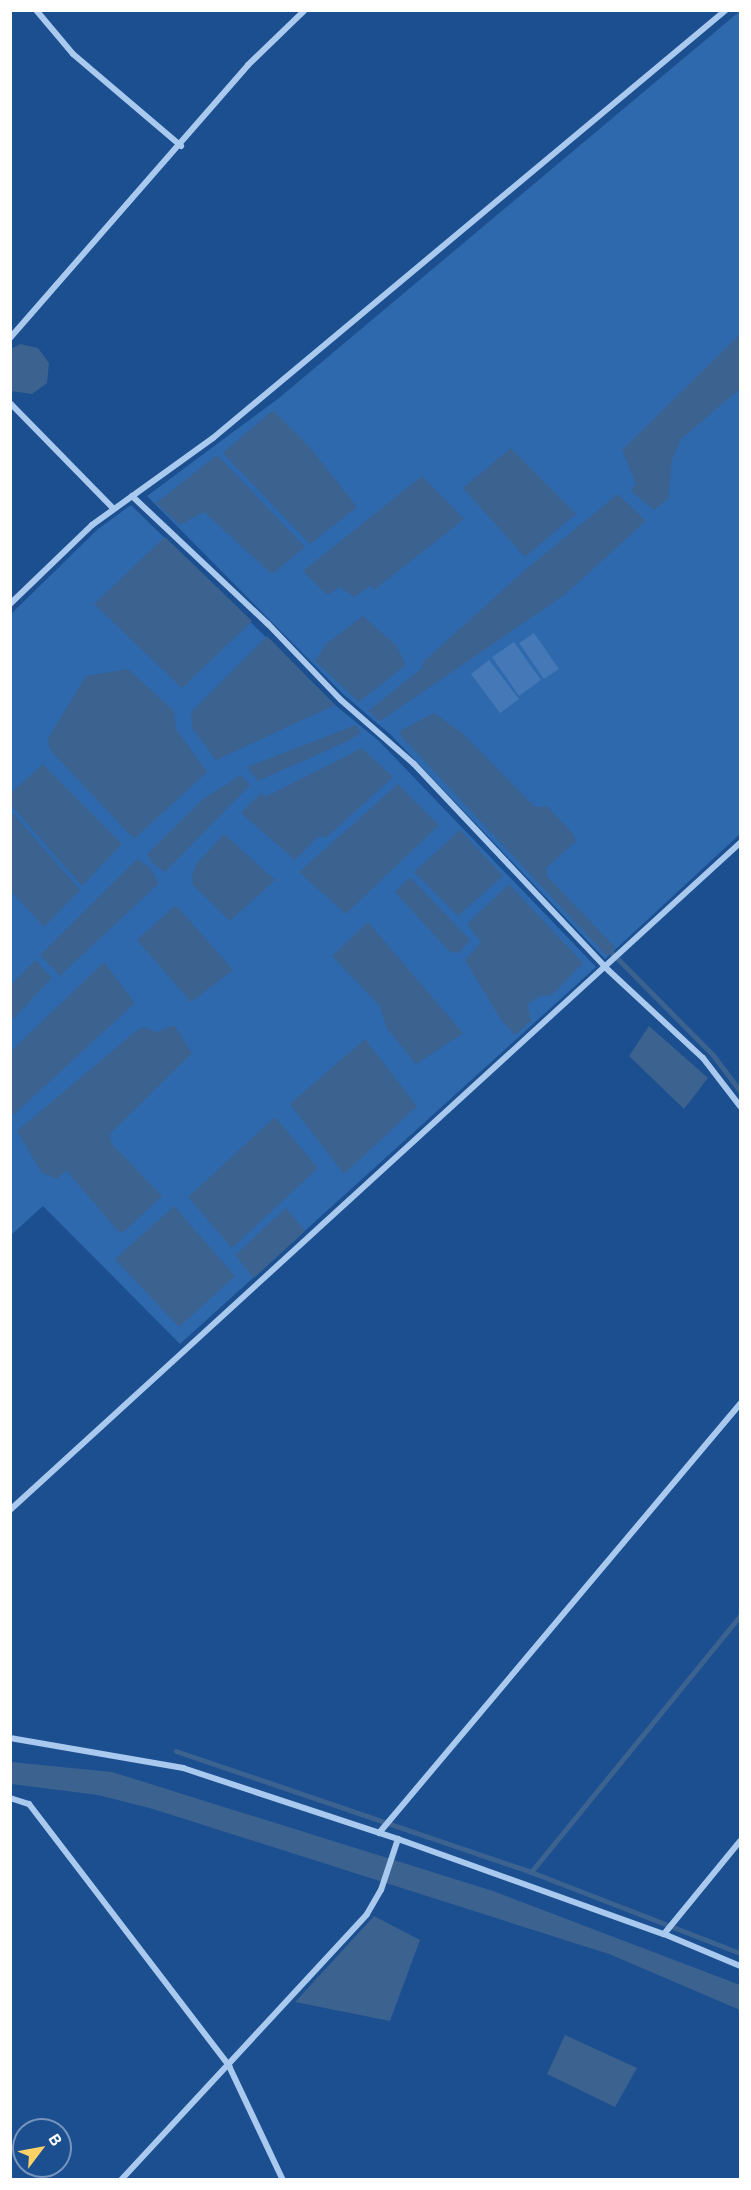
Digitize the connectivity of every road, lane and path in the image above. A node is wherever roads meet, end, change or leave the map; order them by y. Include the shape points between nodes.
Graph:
1 (36, 10) edge
2 (305, 10) edge
3 (726, 10) edge
4 (181, 146) junction
5 (10, 338) edge
6 (10, 403) edge
7 (132, 496) junction
8 (113, 508) junction
9 (10, 604) edge
10 (741, 843) edge
11 (606, 968) junction
12 (741, 1106) edge
13 (741, 1404) edge
14 (10, 1510) edge
15 (10, 1738) edge
16 (10, 1798) edge
17 (379, 1833) junction
18 (398, 1839) junction
19 (741, 1841) edge
20 (664, 1934) junction
21 (741, 1966) edge
22 (229, 2066) junction
23 (122, 2180) edge
24 (284, 2180) edge

1 - 4 street via 73,54
2 - 4 street via 248,65
3 - 7 street via 213,438
4 - 5 street
6 - 8 street
7 - 8 street
7 - 11 street via 376,728
8 - 9 street
10 - 11 street
11 - 12 street via 678,1032
11 - 14 street
13 - 17 street
15 - 17 street via 183,1768
16 - 22 street via 29,1804
17 - 18 street
18 - 20 street
18 - 22 street via 381,1890 367,1914
19 - 20 street
20 - 21 street
22 - 23 street
22 - 24 street

